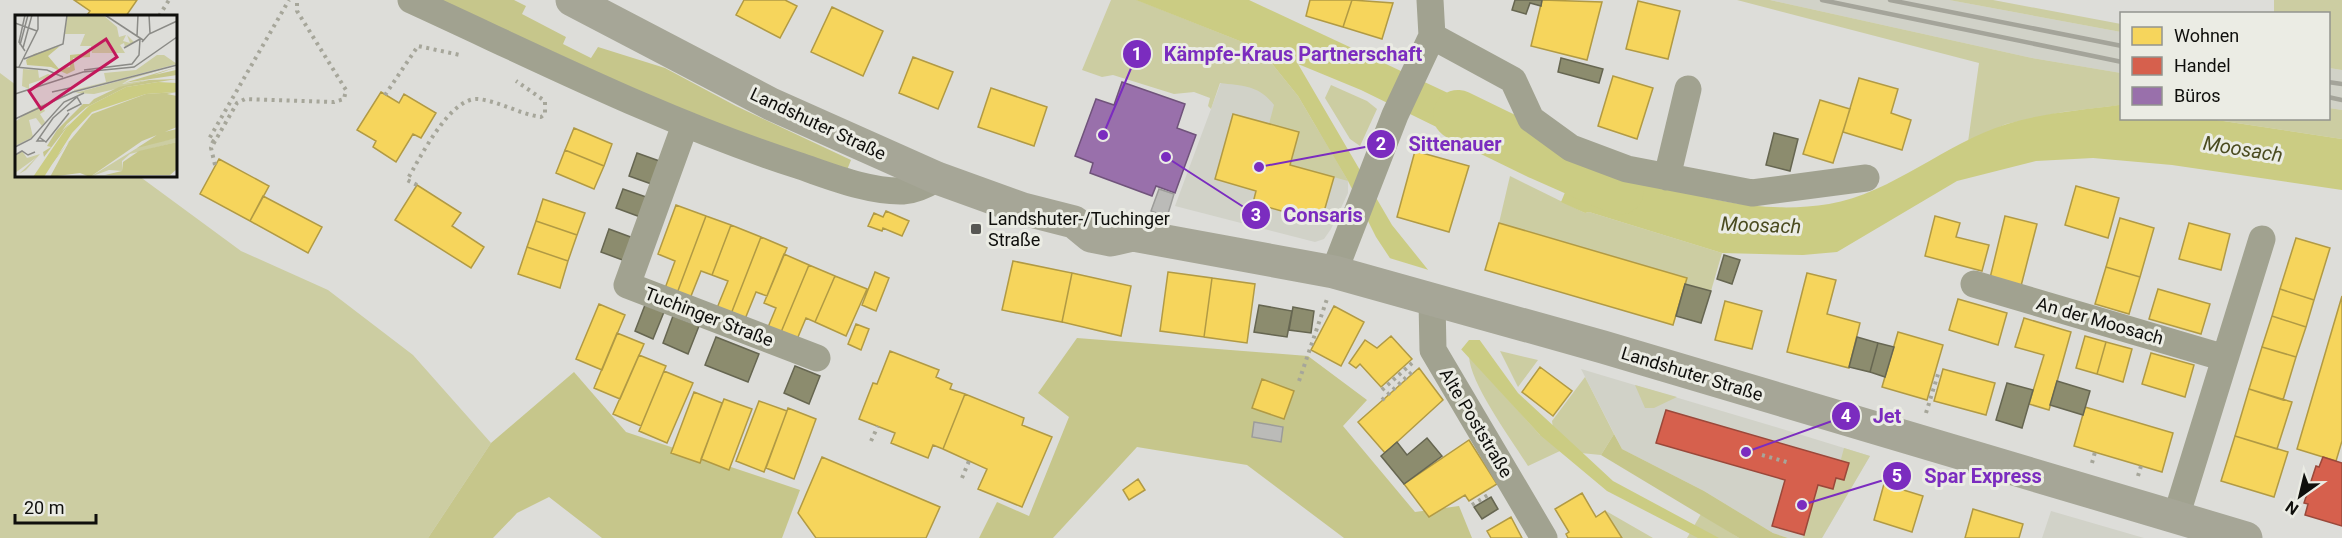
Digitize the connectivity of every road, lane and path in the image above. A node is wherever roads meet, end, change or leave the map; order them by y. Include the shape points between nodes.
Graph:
1 (170, 0) edge
2 (289, 0) edge
3 (297, 0) edge
4 (411, 0) edge
5 (572, 0) edge
6 (1430, 0) edge
7 (160, 15) edge
8 (1432, 36) junction
9 (465, 56) dead end
10 (513, 79) dead end
11 (1688, 89) dead end
12 (385, 95) dead end
13 (685, 125) junction
14 (214, 142) junction
15 (215, 165) dead end
16 (1667, 177) junction
17 (937, 178) junction
18 (1866, 178) dead end
19 (417, 185) dead end
20 (2262, 239) dead end
21 (1334, 272) junction
22 (1974, 284) dead end
23 (1432, 301) junction
24 (1325, 305) dead end
25 (1424, 349) junction
26 (817, 358) dead end
27 (2225, 358) junction
28 (1421, 364) dead end
29 (1939, 371) dead end
30 (1299, 381) dead end
31 (1382, 390) dead end
32 (1382, 400) dead end
33 (1924, 422) dead end
34 (878, 426) dead end
35 (871, 441) dead end
36 (1762, 455) dead end
37 (969, 461) dead end
38 (1790, 463) dead end
39 (962, 478) dead end
40 (2176, 517) junction
41 (1544, 538) edge
42 (2246, 538) edge

1 - 7 path
2 - 14 path via 209,139
3 - 14 path via 297,11 346,90 344,99 245,99 237,103
4 - 13 street
5 - 17 main road, Landshuter Straße via 771,104
6 - 8 street
8 - 16 street via 1513,80 1531,119 1571,148 1627,169
8 - 21 street via 1395,115
9 - 12 path via 418,46
10 - 19 path via 545,101 545,114 523,114 480,99 456,106 407,180
11 - 16 street
13 - 17 street via 759,153 865,185 908,190
13 - 26 street, Tuchinger Straße via 627,285
14 - 15 path via 211,148
16 - 18 street via 1752,193
17 - 21 main road, Landshuter Straße via 1074,222 1095,216 1113,220 1133,235
20 - 27 street
21 - 23 main road, Landshuter Straße
22 - 27 street, An der Moosach
23 - 25 street, Alte Poststraße
23 - 40 main road, Landshuter Straße
24 - 30 path
25 - 31 path
25 - 41 street, Alte Poststraße via 1438,360
27 - 40 street
28 - 32 path
29 - 33 path
34 - 35 path
36 - 38 path
37 - 39 path
40 - 42 main road, Landshuter Straße

